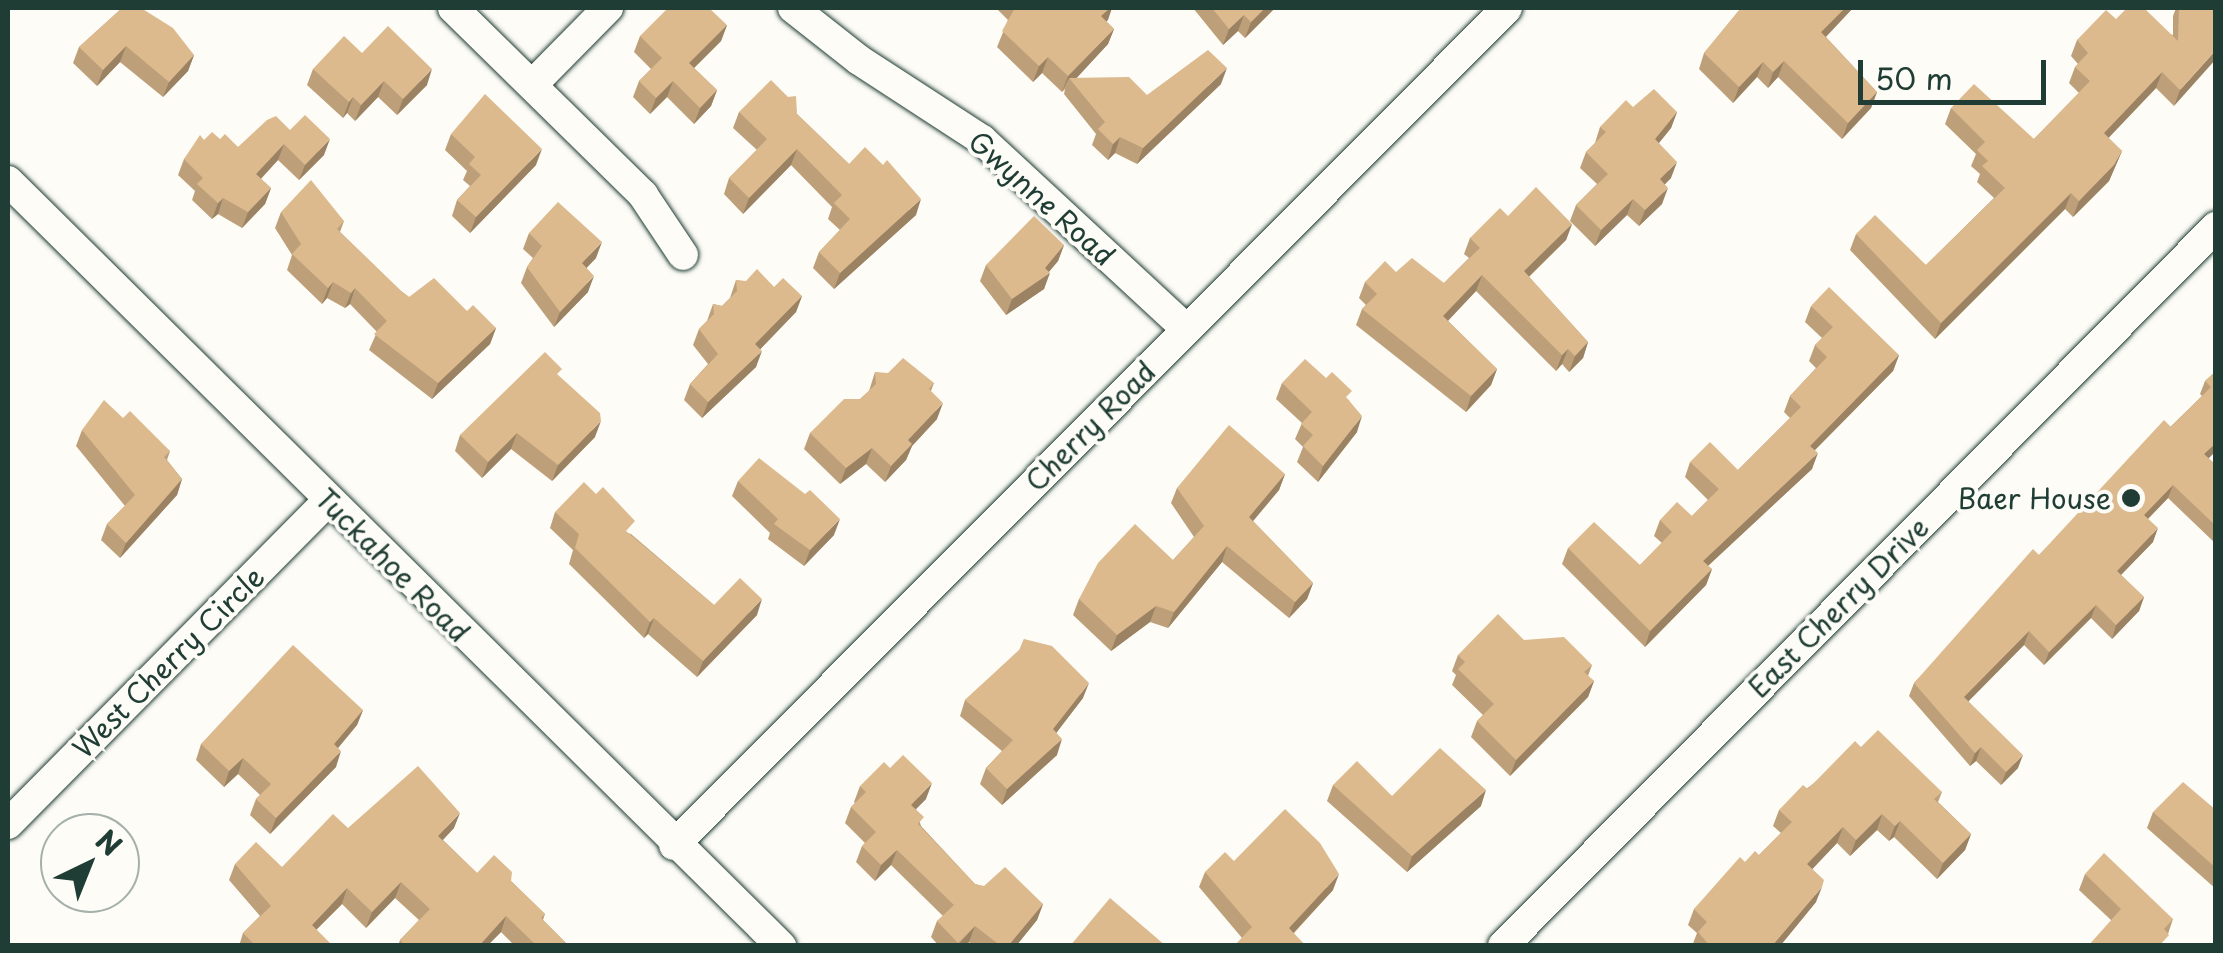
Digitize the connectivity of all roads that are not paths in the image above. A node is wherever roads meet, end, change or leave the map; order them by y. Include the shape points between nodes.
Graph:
1 (453, 8) edge
2 (608, 8) edge
3 (793, 8) edge
4 (1507, 8) edge
5 (532, 84) junction
6 (8, 181) edge
7 (2216, 227) edge
8 (683, 254) dead end
9 (1186, 329) junction
10 (328, 501) junction
11 (8, 824) edge
12 (674, 844) junction
13 (781, 946) edge
14 (1503, 946) edge

1 - 5 street
2 - 5 street
3 - 9 street, Gwynne Road via 858,60 982,140
4 - 9 street, Cherry Road
5 - 8 street via 643,196
6 - 10 street, Tuckahoe Road
7 - 14 street, East Cherry Drive
9 - 12 street, Cherry Road
10 - 11 street, West Cherry Circle
10 - 12 street, Tuckahoe Road
12 - 13 street, Tuckahoe Road

